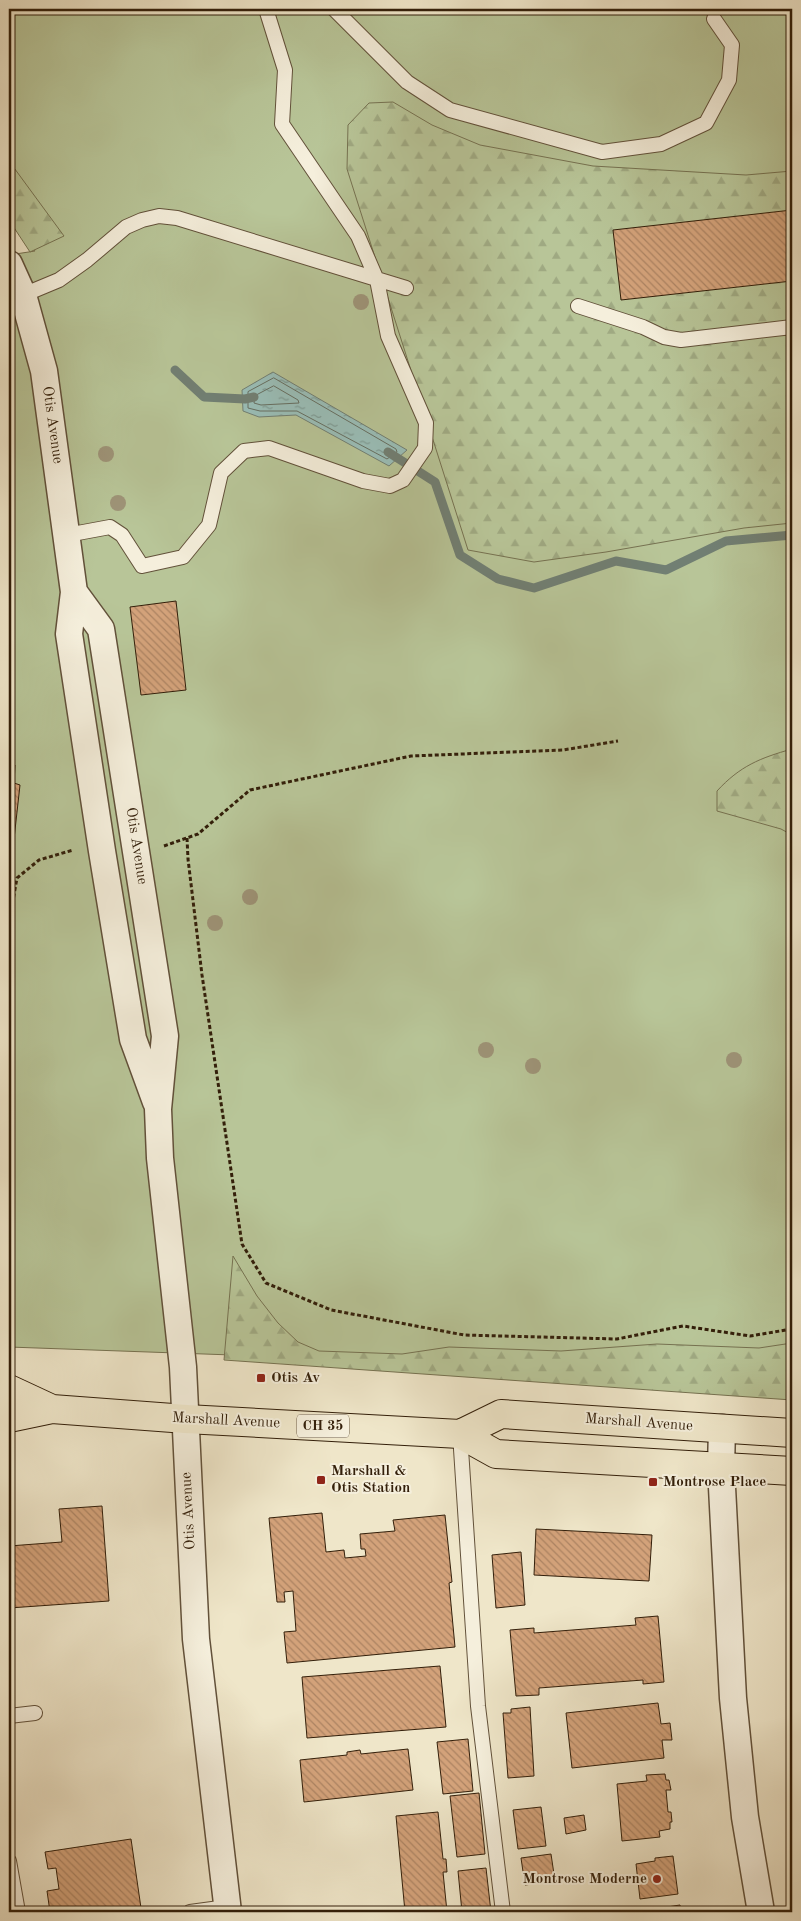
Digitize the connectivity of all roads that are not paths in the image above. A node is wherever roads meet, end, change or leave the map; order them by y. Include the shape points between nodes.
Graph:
1 (266, 9) edge
2 (334, 9) edge
3 (714, 19) dead end
4 (9, 264) edge
5 (377, 280) junction
6 (406, 288) dead end
7 (23, 295) junction
8 (578, 306) dead end
9 (792, 327) edge
10 (67, 535) junction
11 (74, 592) junction
12 (158, 1109) junction
13 (9, 1389) edge
14 (52, 1409) junction
15 (9, 1418) edge
16 (186, 1419) junction
17 (722, 1428) junction
18 (792, 1433) edge
19 (460, 1434) junction
20 (721, 1468) junction
21 (792, 1471) edge
22 (35, 1713) dead end
23 (9, 1716) edge
24 (9, 1861) edge
25 (227, 1910) edge
26 (18, 1912) edge
27 (190, 1912) edge
28 (503, 1912) edge
29 (761, 1912) edge

1 - 5 lane via 285,70 282,124 358,236
2 - 3 lane via 407,82 450,110 602,152 661,144 706,123 729,80 732,45
4 - 7 street, Otis Avenue
5 - 6 lane
5 - 7 lane via 177,218 159,216 126,227 59,280
5 - 10 lane via 388,336 426,423 425,448 404,480 390,486 363,481 269,448 244,450 221,473 210,525 183,557 142,566 122,535 110,527
7 - 10 street, Otis Avenue via 44,372
8 - 9 lane via 681,340
10 - 11 street, Otis Avenue
11 - 12 street, Otis Avenue via 69,634 102,851 133,1039
11 - 12 street, Otis Avenue via 101,629 165,1036
12 - 16 street, Otis Avenue
13 - 14 main road, Marshall Avenue / CH 35
14 - 15 main road, Marshall Avenue / CH 35
14 - 16 main road, Marshall Avenue / CH 35
16 - 19 main road, Marshall Avenue / CH 35
16 - 25 street, Otis Avenue via 196,1639
17 - 18 main road, Marshall Avenue / CH 35
17 - 19 main road, Marshall Avenue / CH 35 via 500,1414
17 - 20 street
19 - 20 main road, Marshall Avenue / CH 35 via 496,1454
19 - 28 lane via 478,1706
20 - 21 main road, Marshall Avenue / CH 35
20 - 29 street via 733,1698 745,1817
22 - 23 lane
24 - 26 lane
25 - 27 lane

